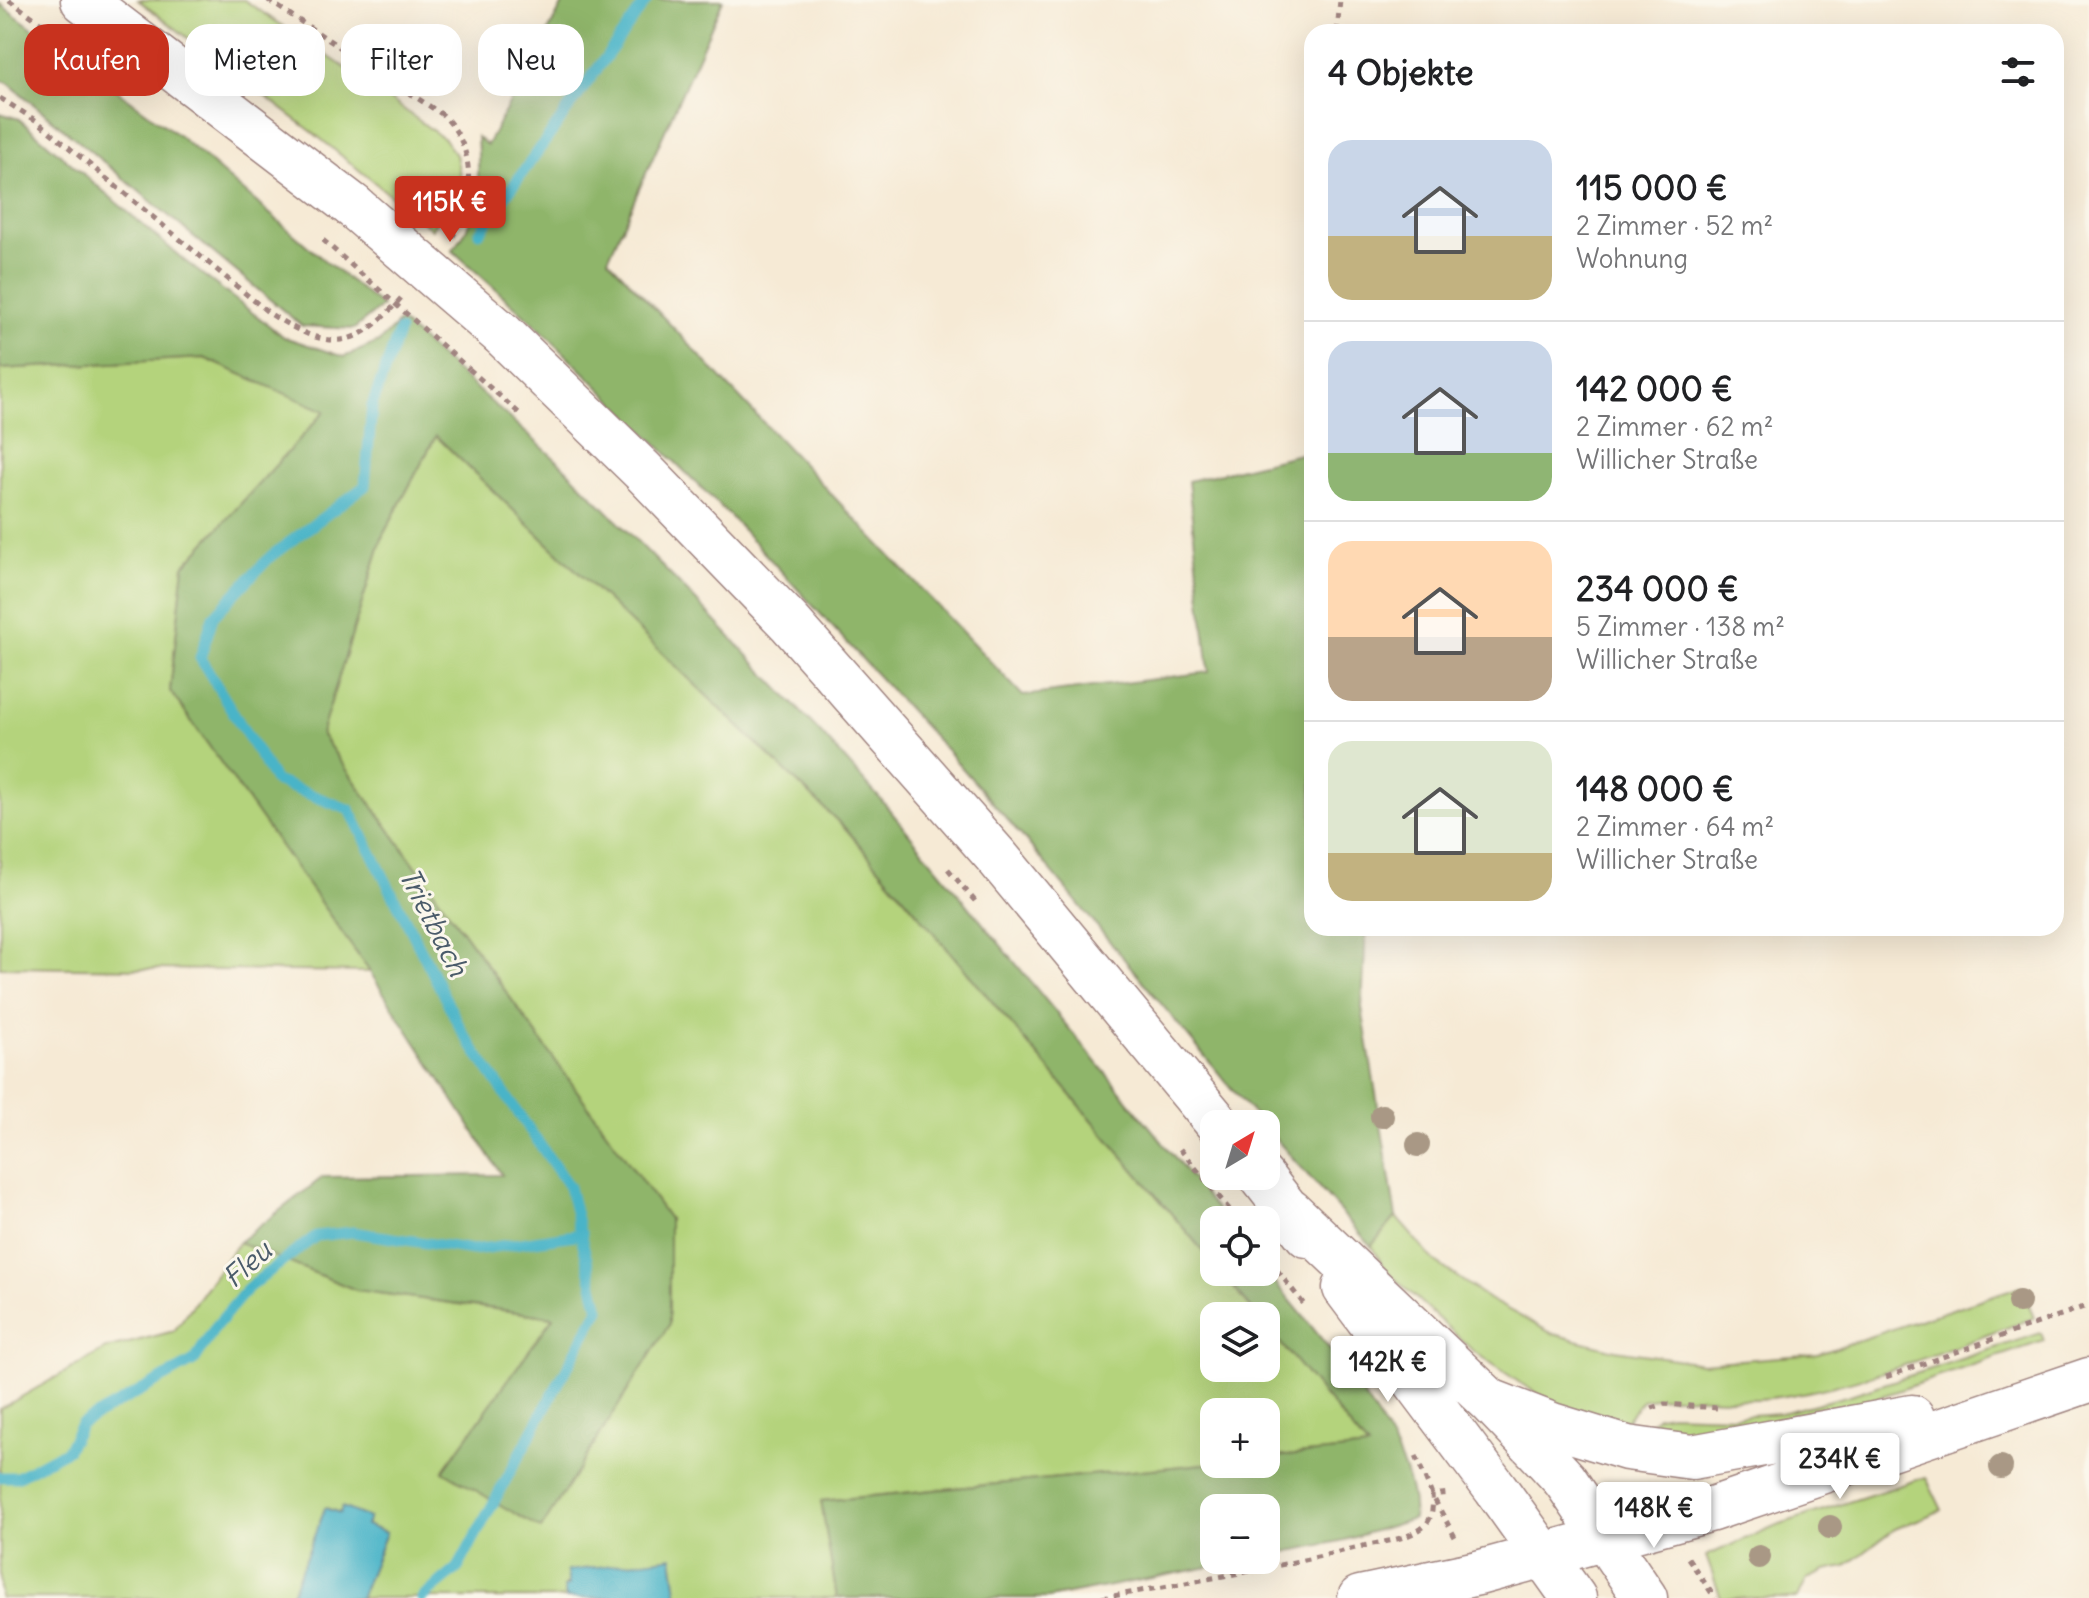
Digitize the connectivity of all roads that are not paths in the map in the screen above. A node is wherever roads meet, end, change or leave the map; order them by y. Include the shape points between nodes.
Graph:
1 (83, 0) edge
2 (1206, 1110) edge
3 (1273, 1190) edge
4 (1290, 1211) junction
5 (2070, 1386) edge
6 (1490, 1401) junction
7 (1606, 1539) junction
8 (1543, 1556) junction
9 (1360, 1598) edge
10 (1574, 1598) edge
11 (1645, 1598) edge

1 - 2 main road, bridge via 353,206 502,334 643,471 790,623 997,857
3 - 4 main road
4 - 6 main road
4 - 8 main road
5 - 6 main road via 1692,1457 1627,1448
5 - 7 main road via 1712,1509
6 - 7 main road via 1565,1480
7 - 8 main road
7 - 11 main road
8 - 9 main road
8 - 10 main road

